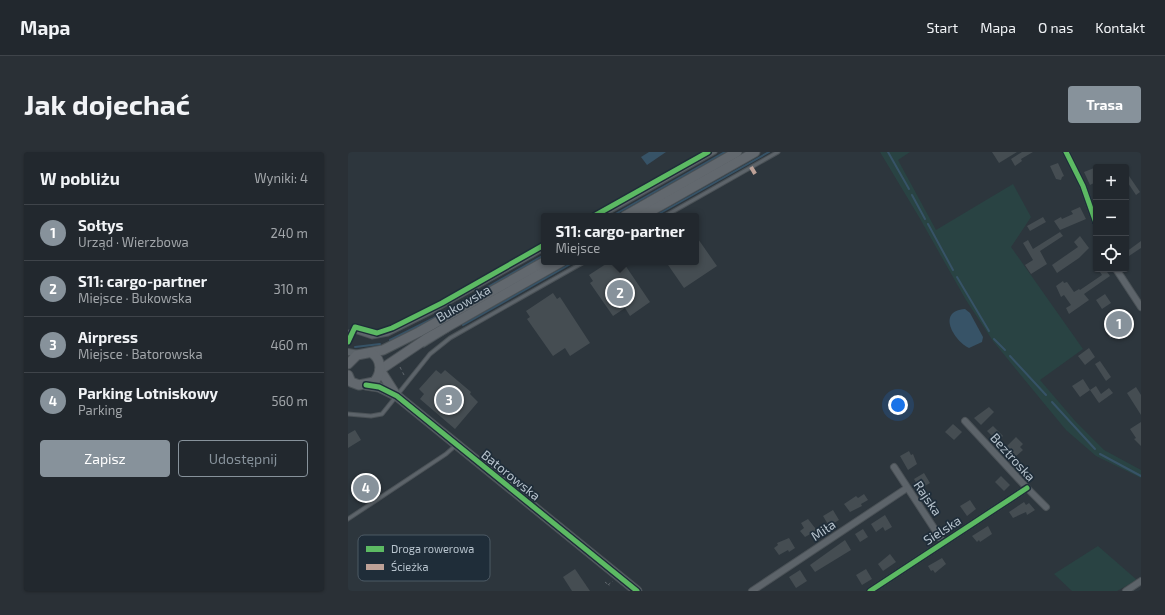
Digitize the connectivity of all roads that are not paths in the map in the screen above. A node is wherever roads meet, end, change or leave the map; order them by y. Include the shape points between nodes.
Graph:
1 (715, 152) edge
2 (737, 152) edge
3 (755, 152) edge
4 (778, 152) edge
5 (1066, 152) edge
6 (607, 213) edge
7 (630, 213) edge
8 (647, 213) edge
9 (670, 213) edge
10 (1093, 214) edge
11 (541, 251) edge
12 (541, 264) edge
13 (556, 265) edge
14 (579, 265) edge
15 (1118, 272) edge
16 (1141, 307) edge
17 (348, 332) edge
18 (348, 352) edge
19 (372, 353) junction
20 (359, 354) junction
21 (348, 364) edge
22 (380, 370) junction
23 (348, 376) edge
24 (362, 385) junction
25 (348, 387) edge
26 (397, 396) junction
27 (348, 414) edge
28 (965, 421) dead end
29 (456, 445) junction
30 (894, 467) dead end
31 (907, 488) junction
32 (1027, 488) junction
33 (1046, 507) dead end
34 (348, 519) edge
35 (943, 542) junction
36 (1141, 581) edge
37 (637, 591) edge
38 (752, 591) edge
39 (870, 591) edge
40 (1126, 591) edge

1 - 6 lane
2 - 7 main road
3 - 8 main road
4 - 9 lane
5 - 10 street via 1083,186
11 - 17 lane via 430,314 388,334 372,337 354,331
12 - 19 main road, Bukowska via 419,332
13 - 22 main road, Bukowska via 407,351
14 - 26 lane via 450,338 430,354
15 - 16 street
18 - 20 street
19 - 20 main road, Bukowska
19 - 22 main road, Batorowska via 377,358
20 - 21 main road
22 - 24 main road, Bukowska via 376,380
22 - 26 main road, Batorowska
23 - 24 main road via 351,382
24 - 25 main road
24 - 26 main road, Batorowska via 379,387
26 - 27 lane via 382,414
26 - 29 main road, Batorowska
28 - 32 street, Beztroska
29 - 34 lane
29 - 37 main road, Batorowska
30 - 31 street, Rajska
31 - 35 street, Rajska
31 - 38 street, Miła
32 - 33 street, Beztroska
32 - 35 street, Sielska
35 - 39 street, Sielska
36 - 40 street

